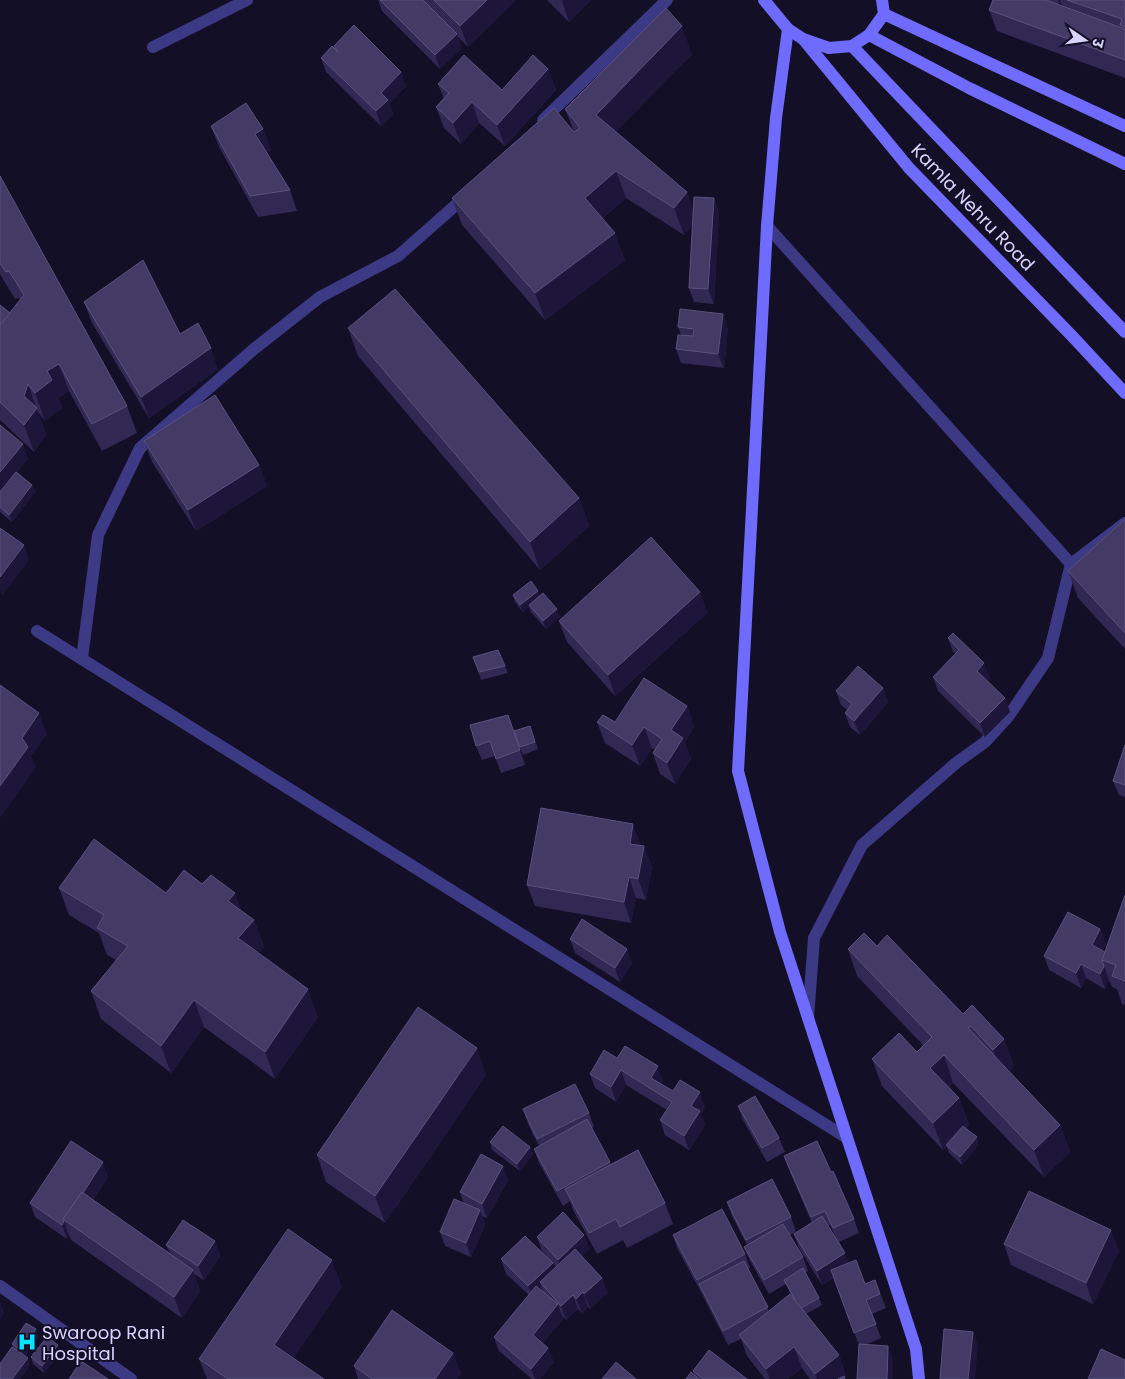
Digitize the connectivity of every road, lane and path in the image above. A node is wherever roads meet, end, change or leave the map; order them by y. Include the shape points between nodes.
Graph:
1 (247, 0) edge
2 (667, 0) edge
3 (764, 0) edge
4 (882, 0) edge
5 (884, 14) junction
6 (788, 30) junction
7 (869, 35) junction
8 (803, 39) junction
9 (852, 46) junction
10 (153, 47) dead end
11 (1125, 126) edge
12 (532, 132) edge
13 (1125, 164) edge
14 (475, 187) edge
15 (768, 226) junction
16 (1125, 332) edge
17 (1125, 393) edge
18 (1125, 522) edge
19 (1071, 564) junction
20 (37, 631) dead end
21 (82, 658) junction
22 (808, 1019) junction
23 (846, 1138) junction
24 (0, 1286) edge
25 (131, 1379) edge
26 (919, 1379) edge

1 - 10 street
2 - 12 street
3 - 6 street
4 - 5 street
5 - 7 street
5 - 11 street
6 - 8 street
6 - 15 street via 776,118
7 - 9 street
7 - 13 street
8 - 9 street via 829,48
8 - 17 street, Kamla Nehru Road via 909,168
9 - 16 street, Kamla Nehru Road
14 - 21 street via 398,256 320,297 254,349 140,448 98,535
15 - 19 street
15 - 22 street via 738,771 780,932
18 - 19 street
19 - 22 street via 1048,658 1008,716 984,742 862,845 814,938
20 - 21 street
21 - 23 street
22 - 23 street
23 - 26 street via 916,1349
24 - 25 street

